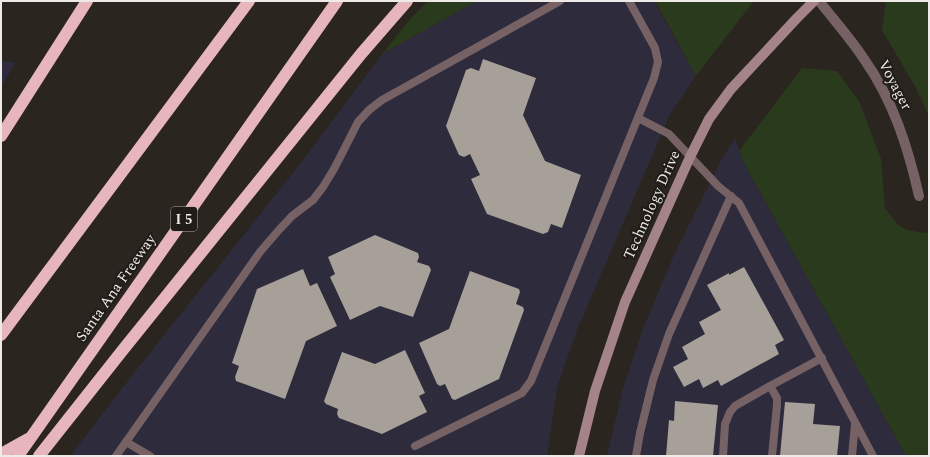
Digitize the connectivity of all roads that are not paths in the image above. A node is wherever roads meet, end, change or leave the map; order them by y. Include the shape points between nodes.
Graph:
1 (87, 1) edge
2 (249, 1) edge
3 (337, 1) edge
4 (407, 1) edge
5 (560, 1) edge
6 (629, 1) edge
7 (814, 1) edge
8 (819, 1) edge
9 (638, 118) junction
10 (1, 136) edge
11 (690, 157) junction
12 (731, 196) junction
13 (919, 196) dead end
14 (1, 335) edge
15 (822, 358) junction
16 (770, 386) junction
17 (855, 424) junction
18 (32, 437) junction
19 (126, 442) junction
20 (415, 446) dead end
21 (1, 454) edge
22 (18, 456) edge
23 (39, 456) edge
24 (116, 456) edge
25 (150, 456) edge
26 (579, 456) edge
27 (636, 456) edge
28 (723, 456) edge
29 (772, 456) edge
30 (852, 456) edge
31 (873, 456) edge

1 - 10 highway
2 - 14 highway
3 - 18 highway, Santa Ana Freeway / I 5
4 - 23 highway via 361,54
5 - 19 lane via 382,100 369,110 358,122 323,187 313,200 292,216 260,252
6 - 9 lane via 655,48 658,62
7 - 11 street, Technology Drive via 731,89 710,119
8 - 13 street, Voyager via 864,59 892,106 908,150
9 - 11 lane via 669,134
9 - 20 lane via 531,381 522,393
11 - 12 lane
11 - 26 street, Technology Drive via 625,302 595,391
12 - 15 lane via 739,202
12 - 27 lane via 669,334 653,380
15 - 16 lane
15 - 17 lane
16 - 28 lane via 735,406 730,412 725,424
16 - 29 lane via 777,398
17 - 30 lane
17 - 31 lane
18 - 21 highway
18 - 22 highway, Santa Ana Freeway / I 5
19 - 24 lane
19 - 25 lane

